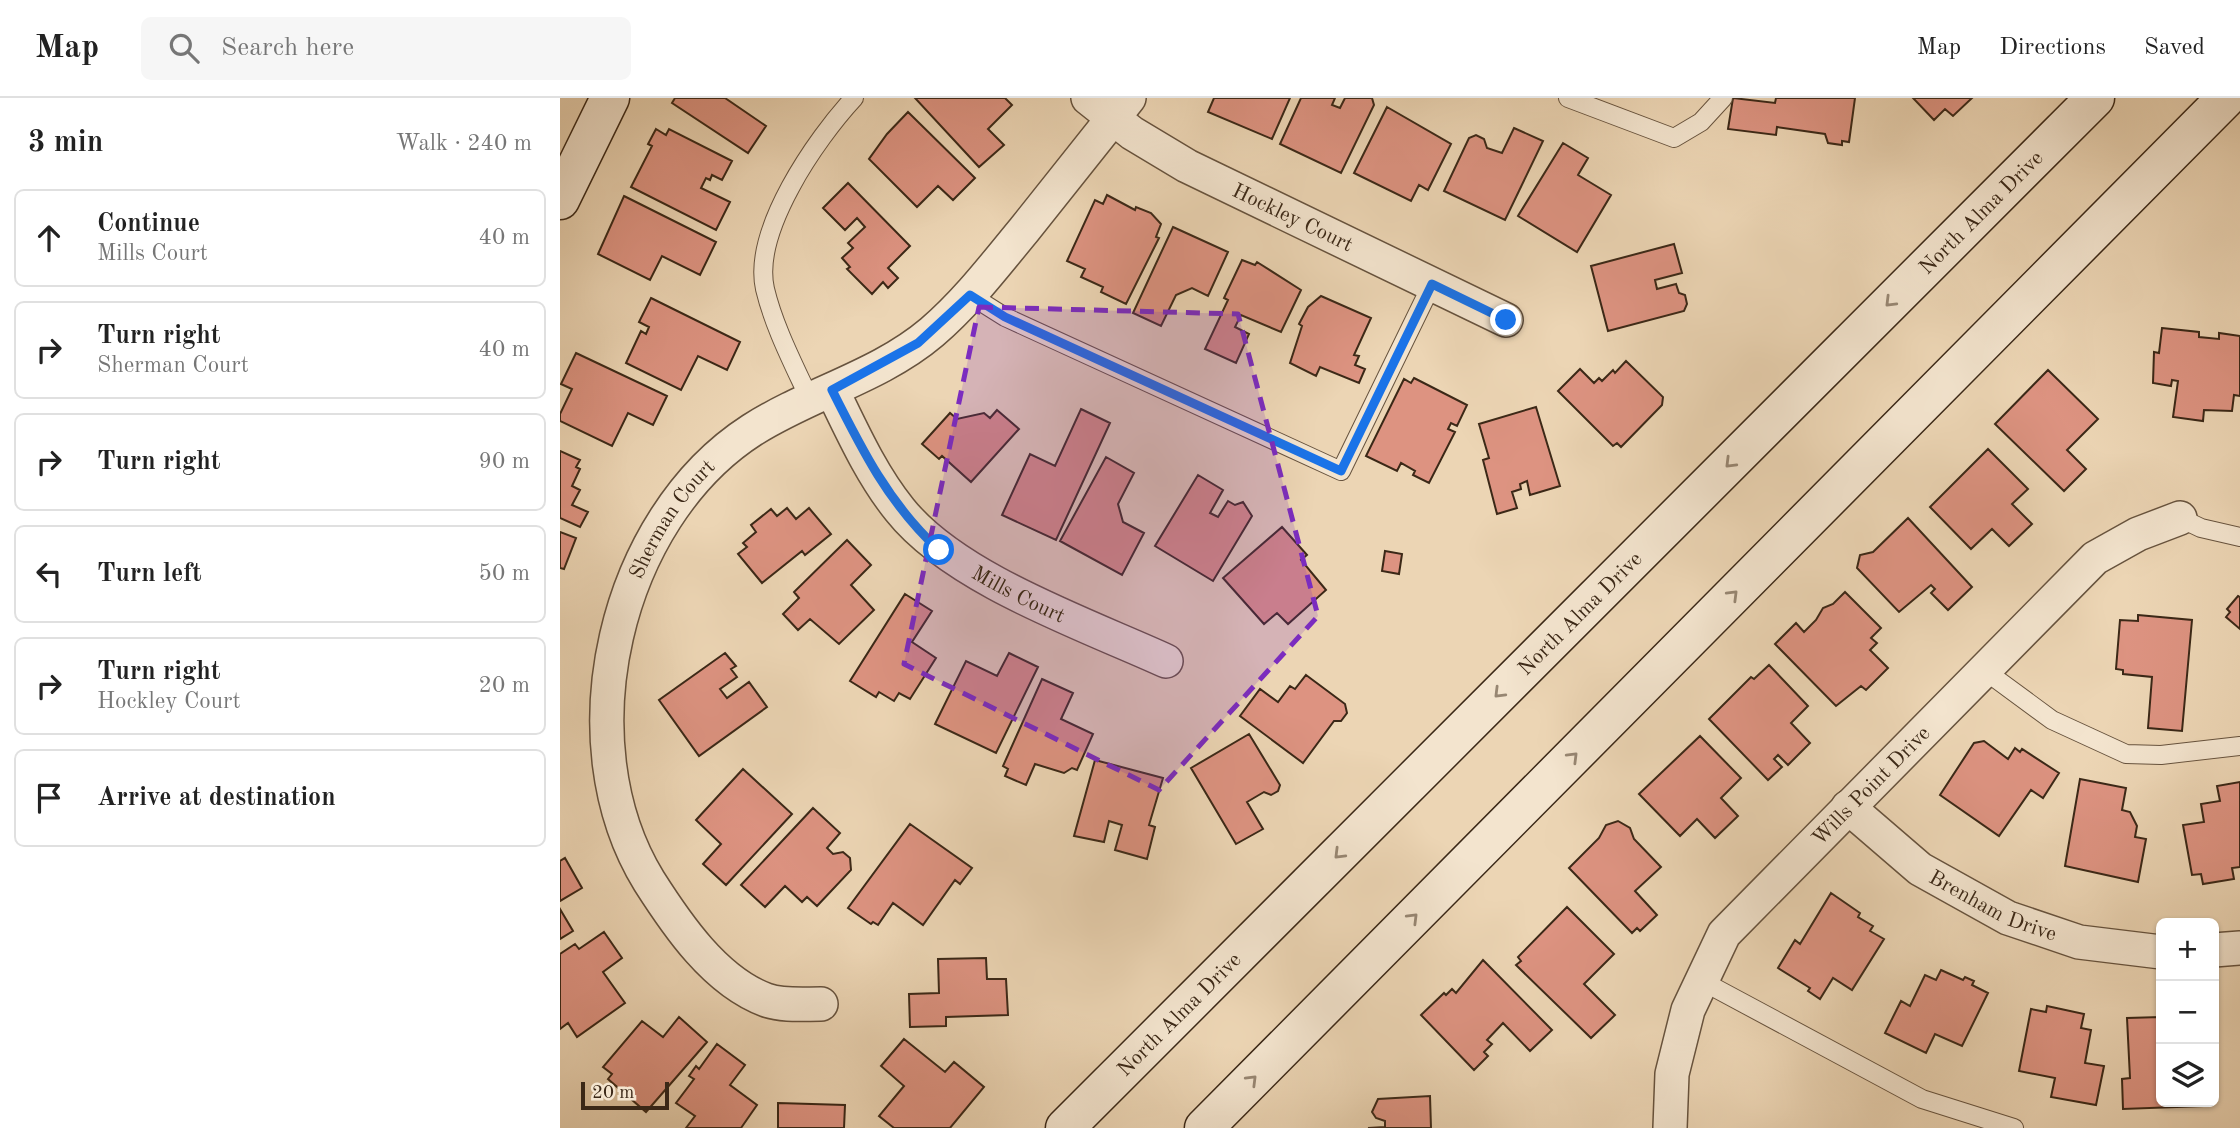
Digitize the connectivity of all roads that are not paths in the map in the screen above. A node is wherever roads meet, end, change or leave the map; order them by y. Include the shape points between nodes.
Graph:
1 (610, 98) edge
2 (853, 98) edge
3 (1568, 98) edge
4 (1723, 98) edge
5 (2095, 98) edge
6 (2226, 98) edge
7 (1110, 105) edge
8 (560, 200) edge
9 (1432, 284) junction
10 (970, 295) junction
11 (1506, 320) dead end
12 (821, 395) junction
13 (2180, 518) joint
14 (2240, 537) edge
15 (1166, 661) dead end
16 (1984, 670) junction
17 (2240, 746) edge
18 (1848, 807) junction
19 (2240, 948) edge
20 (2219, 950) edge
21 (2156, 951) edge
22 (1702, 981) junction
23 (821, 1004) dead end
24 (1065, 1128) edge
25 (1204, 1128) edge
26 (1670, 1128) edge
27 (2014, 1128) edge

1 - 8 main road
2 - 12 lane via 794,181 767,243 765,287
3 - 4 lane via 1674,138 1701,122
5 -> 24 main road, North Alma Drive
25 -> 6 main road
7 - 9 street, Hockley Court via 1187,166
7 - 10 street, Sherman Court
9 - 10 lane via 1341,471 1005,317
9 - 11 street, Hockley Court
10 - 12 street, Sherman Court via 918,343
12 - 15 street, Mills Court via 900,510 939,550 1006,587
12 - 23 street, Sherman Court via 751,431 725,451 703,471 666,519 639,568 620,621 608,684 607,719 616,794 627,834 666,907 710,959 750,992 785,1004
13 - 14 lane
13 - 16 street, Wills Point Drive via 2095,558
16 - 17 lane via 2052,720 2126,754
16 - 18 street, Wills Point Drive
18 - 21 street, Brenham Drive via 1920,869 2008,918 2080,942
18 - 22 street, Wills Point Drive via 1724,934
19 - 20 street
22 - 26 street, Wills Point Drive via 1688,1010 1672,1074
22 - 27 lane via 1923,1099

